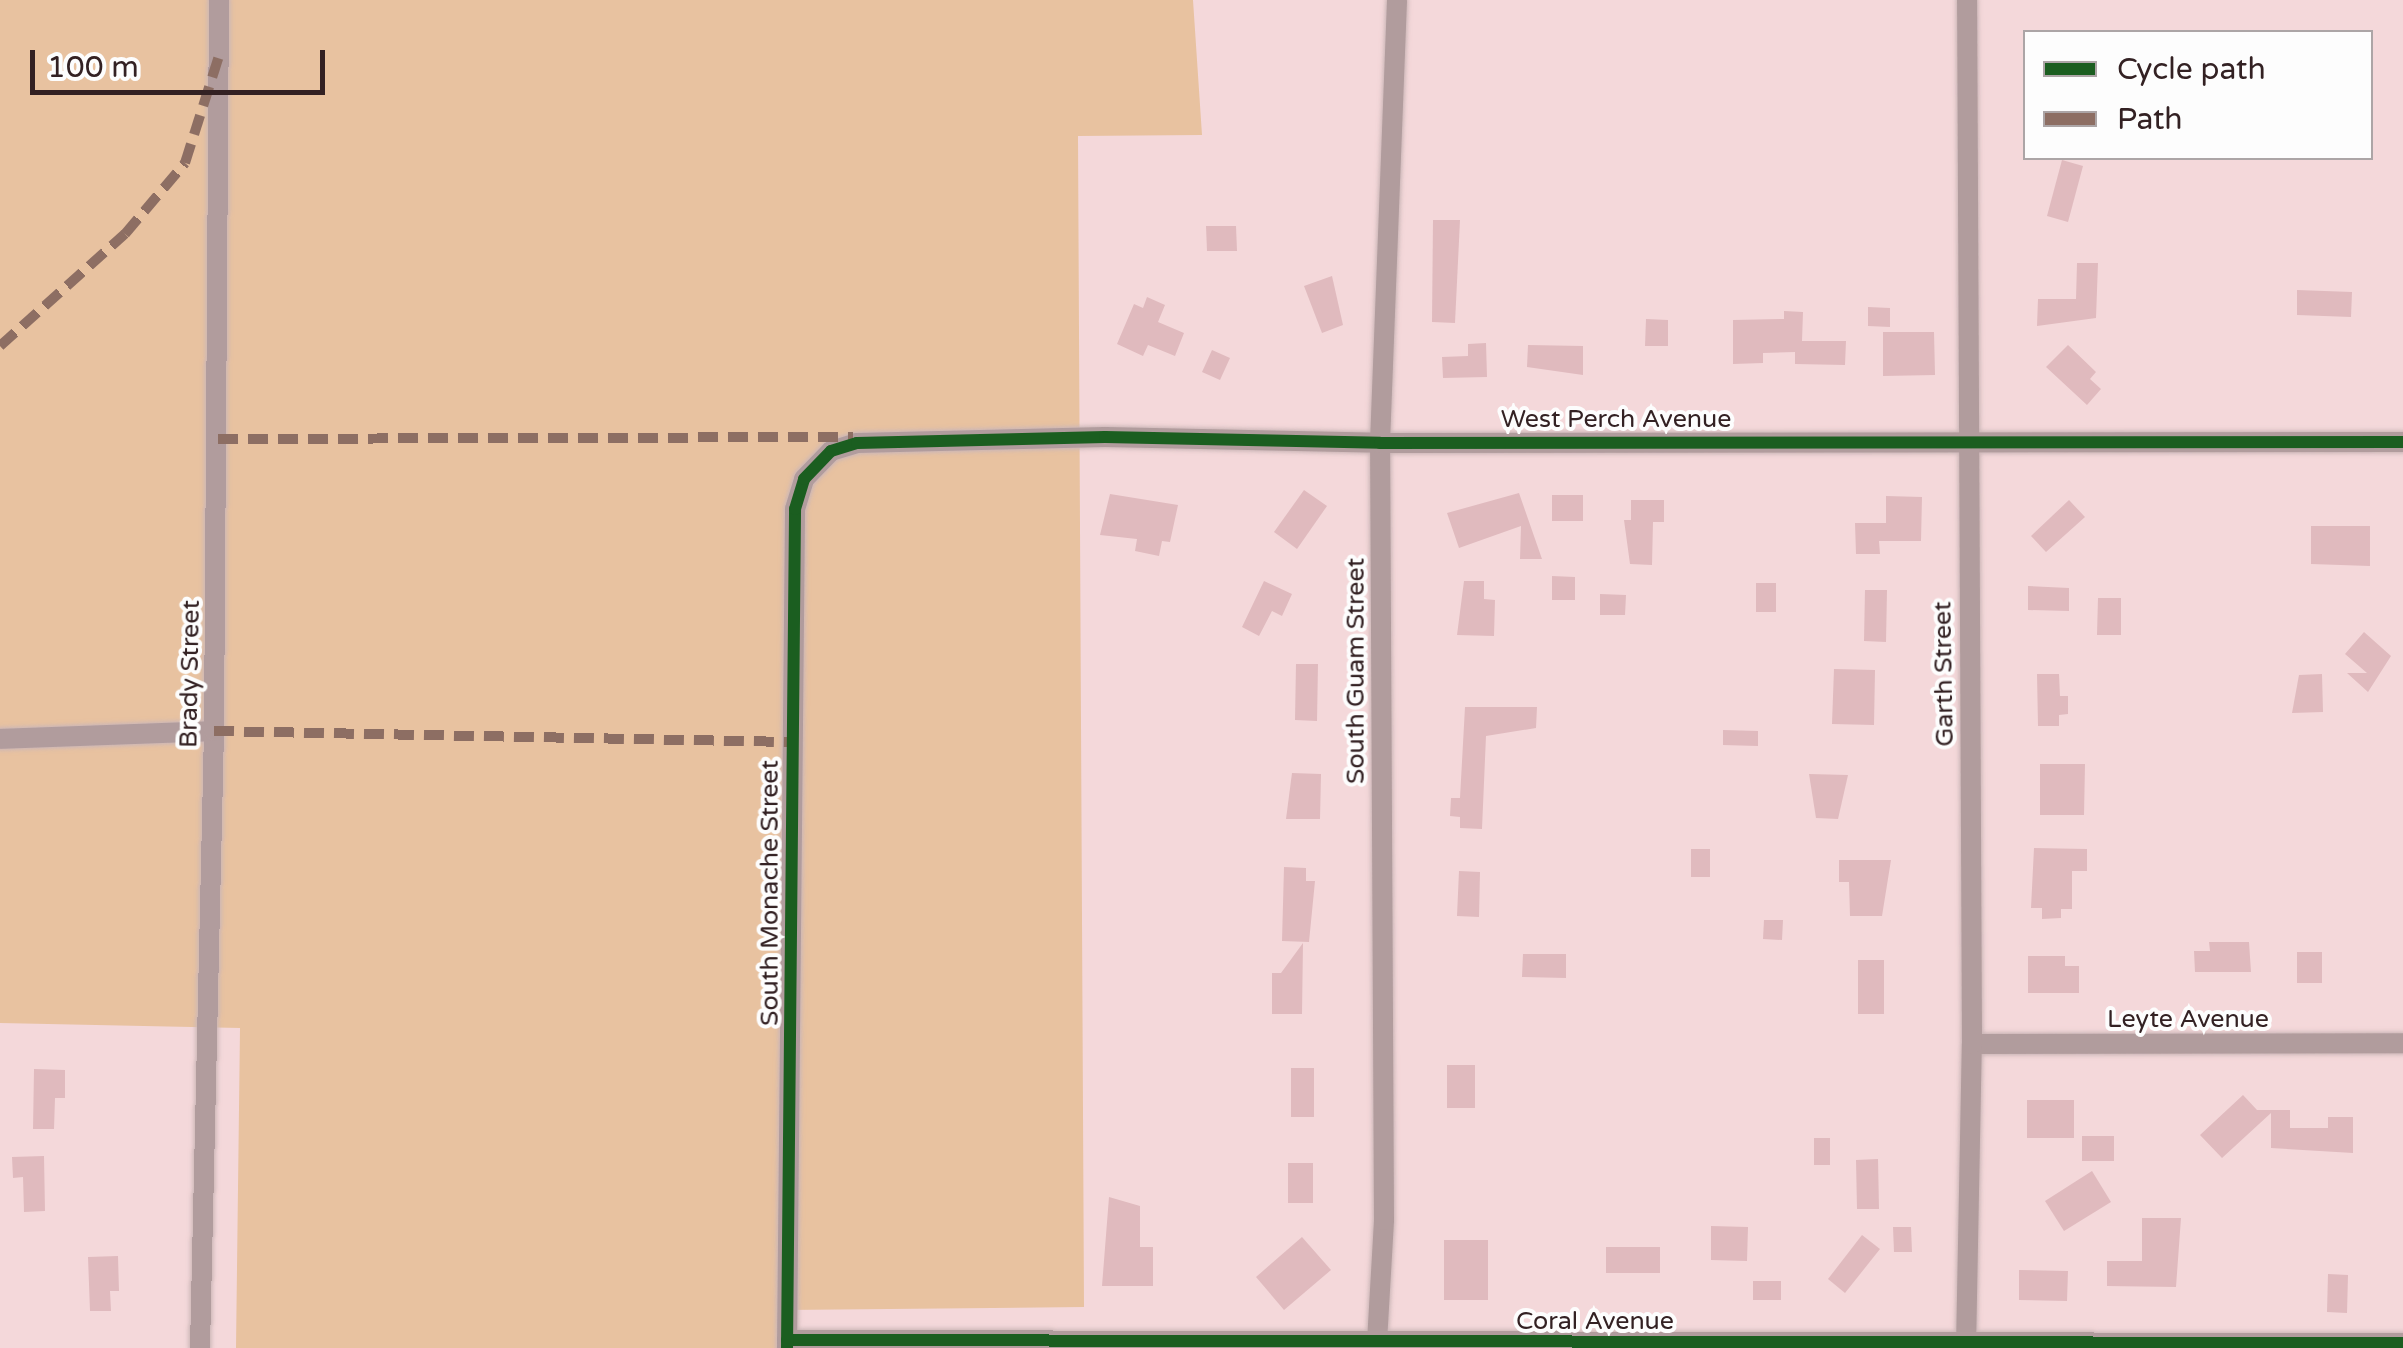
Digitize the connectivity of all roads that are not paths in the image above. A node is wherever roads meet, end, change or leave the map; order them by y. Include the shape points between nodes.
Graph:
1 (219, 0) edge
2 (1397, 0) edge
3 (1967, 0) edge
4 (1966, 439) junction
5 (2403, 442) edge
6 (1380, 443) junction
7 (831, 451) joint
8 (214, 731) junction
9 (0, 738) edge
10 (2403, 1043) edge
11 (1972, 1044) junction
12 (1378, 1342) junction
13 (2403, 1343) edge
14 (787, 1344) edge
15 (1966, 1346) edge
16 (200, 1348) edge

1 - 8 street, Brady Street
2 - 6 street, South Guam Street
3 - 4 street, Garth Street
4 - 5 street, West Perch Avenue
4 - 6 street, West Perch Avenue
4 - 11 street, Garth Street
6 - 7 street, West Perch Avenue via 1105,436 858,443
6 - 12 street, South Guam Street via 1384,1184
7 - 14 street, South Monache Street via 804,479 796,509
8 - 9 street
8 - 16 street, Brady Street
10 - 11 street, Leyte Avenue
11 - 15 street, Garth Street
12 - 14 street, Coral Avenue
12 - 15 street, Coral Avenue
13 - 15 street, Coral Avenue

